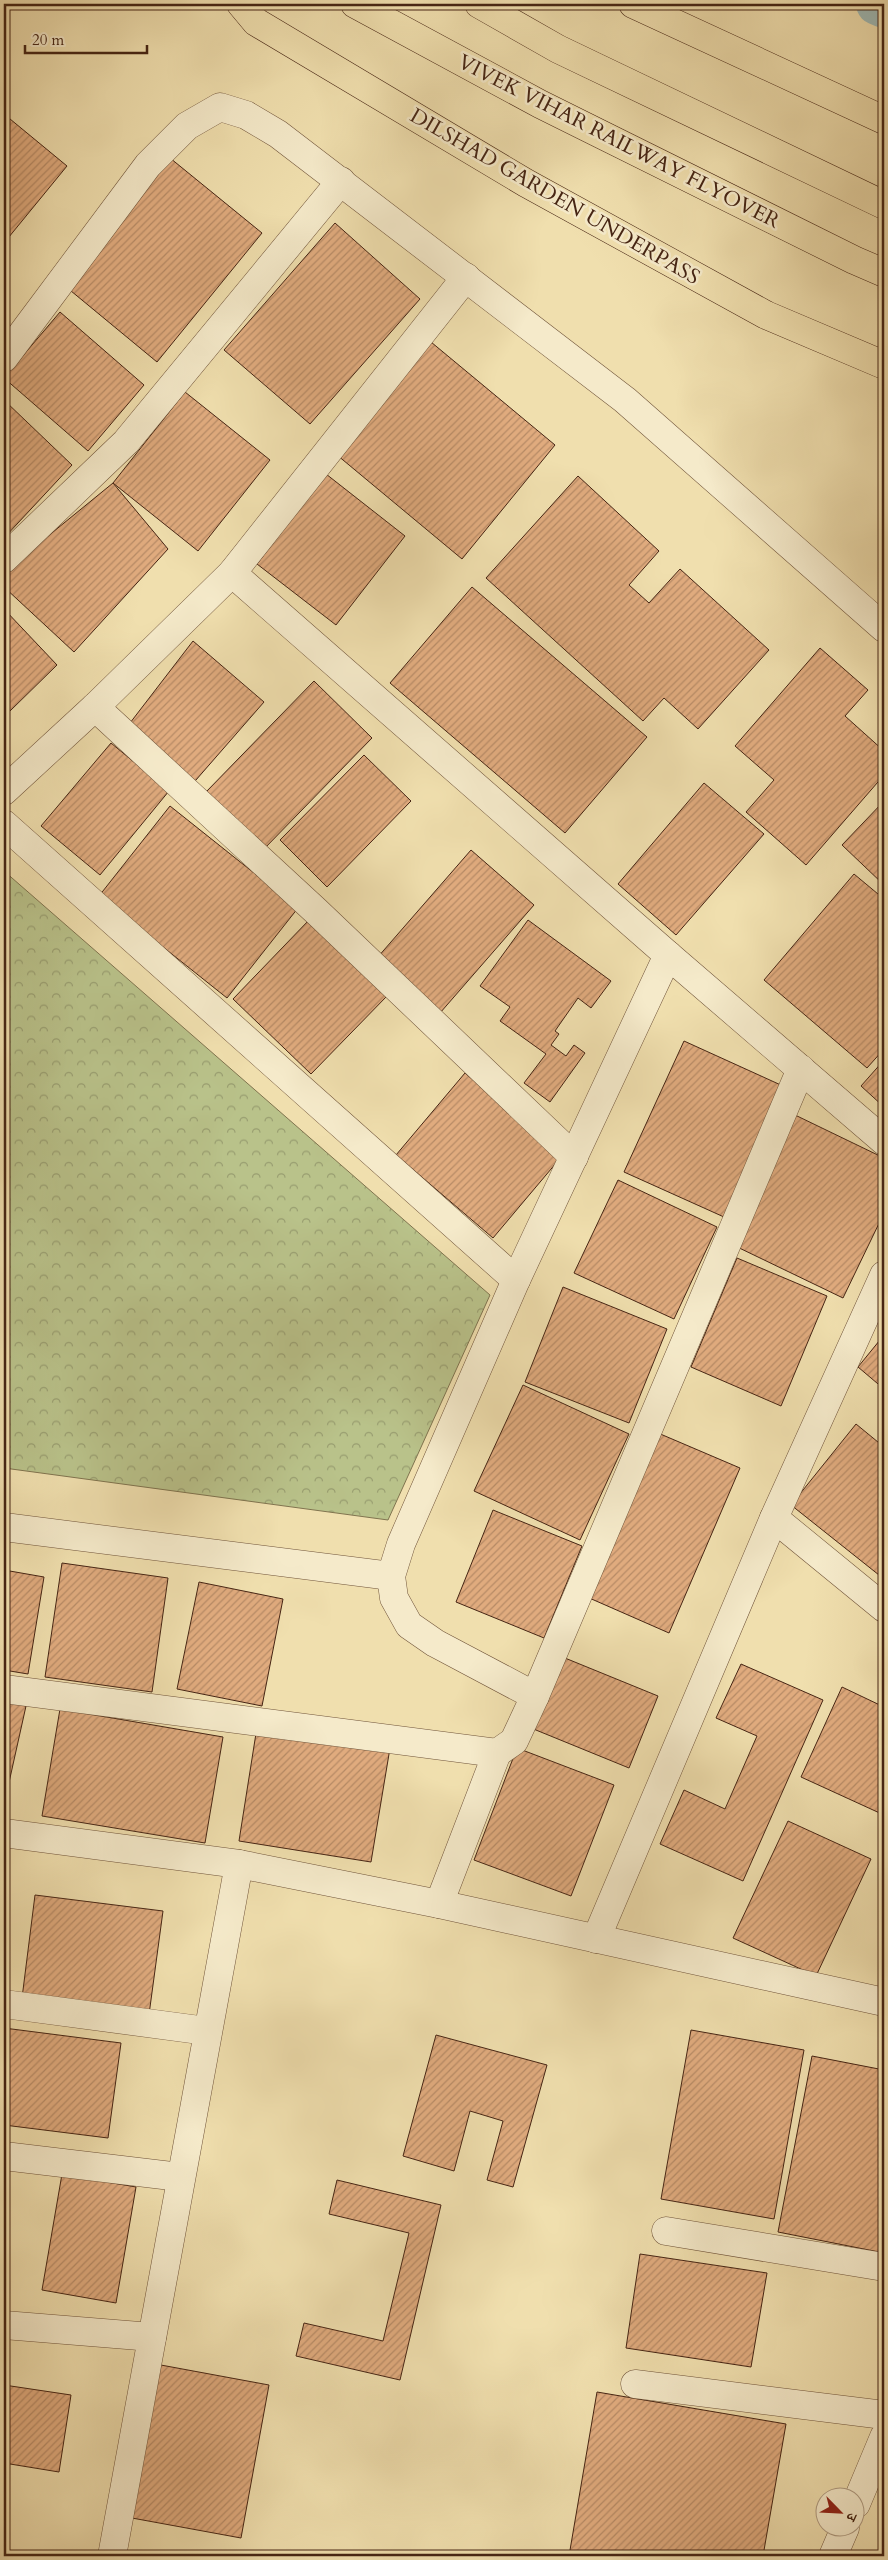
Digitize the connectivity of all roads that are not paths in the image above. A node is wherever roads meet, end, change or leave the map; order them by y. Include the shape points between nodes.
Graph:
1 (241, 4) edge
2 (355, 4) edge
3 (479, 4) edge
4 (633, 4) edge
5 (884, 120) edge
6 (341, 181) junction
7 (884, 205) edge
8 (884, 273) edge
9 (466, 277) junction
10 (4, 358) edge
11 (884, 365) edge
12 (4, 559) edge
13 (232, 573) junction
14 (884, 628) edge
15 (95, 707) junction
16 (4, 791) edge
17 (4, 824) edge
18 (668, 956) junction
19 (801, 1069) junction
20 (884, 1141) edge
21 (574, 1157) junction
22 (884, 1275) edge
23 (516, 1280) junction
24 (774, 1518) junction
25 (4, 1527) edge
26 (391, 1576) junction
27 (884, 1608) edge
28 (4, 1689) edge
29 (535, 1696) junction
30 (497, 1753) junction
31 (4, 1833) edge
32 (239, 1864) junction
33 (439, 1904) junction
34 (596, 1939) junction
35 (884, 2002) edge
36 (4, 2004) edge
37 (207, 2031) junction
38 (4, 2156) edge
39 (180, 2177) junction
40 (666, 2231) dead end
41 (884, 2266) edge
42 (4, 2325) edge
43 (152, 2337) junction
44 (635, 2384) dead end
45 (884, 2415) edge
46 (884, 2437) edge
47 (863, 2488) edge
48 (841, 2538) edge
49 (112, 2556) edge
50 (833, 2556) edge

1 - 11 main road, DILSHAD GARDEN UNDERPASS via 256,22 526,183 766,315
2 - 8 main road, VIVEK VIHAR RAILWAY FLYOVER via 540,104
3 - 7 main road via 558,49
4 - 5 main road
6 - 9 street
6 - 10 street via 278,134 246,115 220,107 187,126 148,165
6 - 12 street via 126,442
9 - 13 street
9 - 14 street via 625,400
13 - 15 street
13 - 18 street
15 - 16 street
15 - 21 street
17 - 23 street
18 - 19 street
18 - 21 street
19 - 20 street
19 - 29 street
21 - 23 street
22 - 24 street
23 - 26 street via 401,1544
24 - 27 street
24 - 34 street
25 - 26 street
26 - 29 street via 394,1598 410,1625 435,1643
28 - 30 street
29 - 30 street via 514,1741
30 - 33 street
31 - 32 street
32 - 33 street
32 - 37 street
33 - 34 street
34 - 35 street
36 - 37 street
37 - 39 street
38 - 39 street
39 - 43 street
40 - 41 street
42 - 43 street
43 - 49 street
44 - 45 street
46 - 47 street
48 - 50 street

